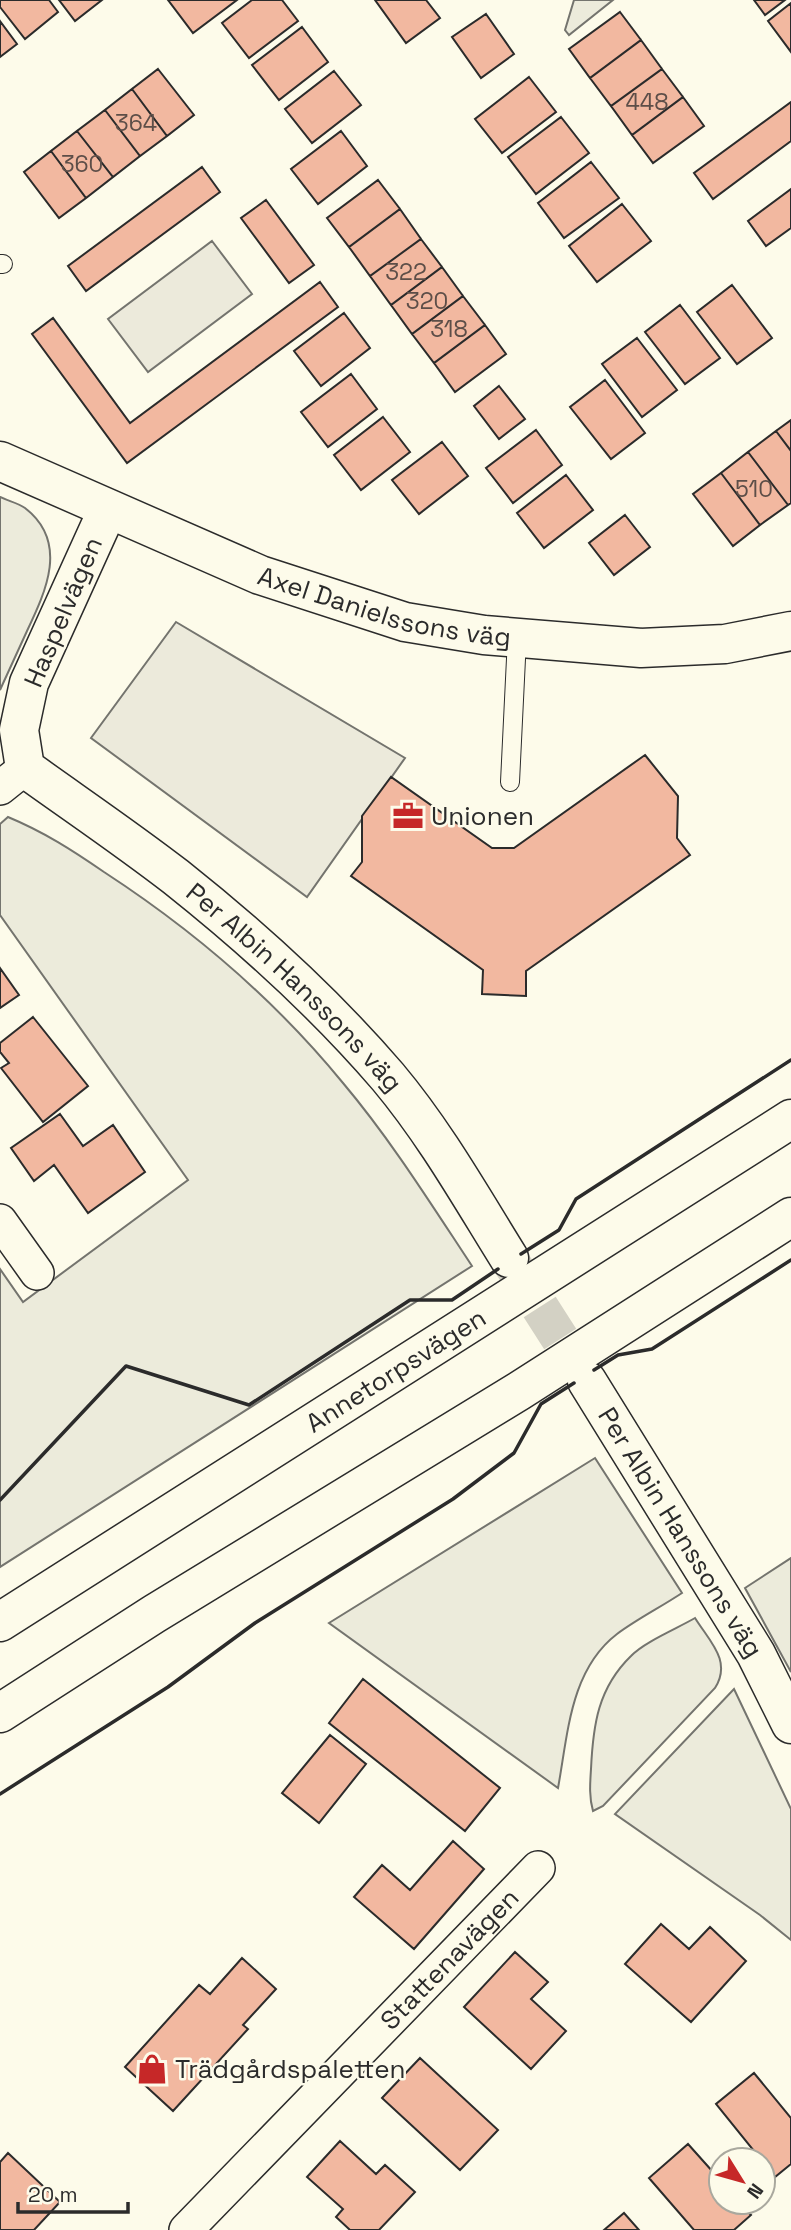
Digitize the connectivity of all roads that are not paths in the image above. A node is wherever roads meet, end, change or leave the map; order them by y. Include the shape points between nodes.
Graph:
1 (0, 461) edge
2 (108, 509) junction
3 (791, 631) edge
4 (517, 638) junction
5 (12, 778) edge
6 (510, 782) dead end
7 (791, 1119) edge
8 (791, 1217) edge
9 (0, 1221) edge
10 (509, 1258) tunnel mouth
11 (37, 1273) dead end
12 (587, 1381) tunnel mouth
13 (0, 1622) edge
14 (0, 1713) edge
15 (791, 1724) edge
16 (538, 1868) dead end
17 (186, 2230) edge

1 - 2 street, Axel Danielssons väg
2 - 4 street, Axel Danielssons väg via 260,575 405,622
2 - 5 street, Haspelvägen via 29,683
3 - 4 street, Axel Danielssons väg via 725,644 641,648
4 - 6 lane
5 - 10 street, Per Albin Hanssons väg via 176,877 307,993 416,1113
7 - 13 street, Annetorpsvägen
8 - 14 street
9 - 11 street
12 - 15 street, Per Albin Hanssons väg via 756,1654
16 - 17 street, Stattenavägen

